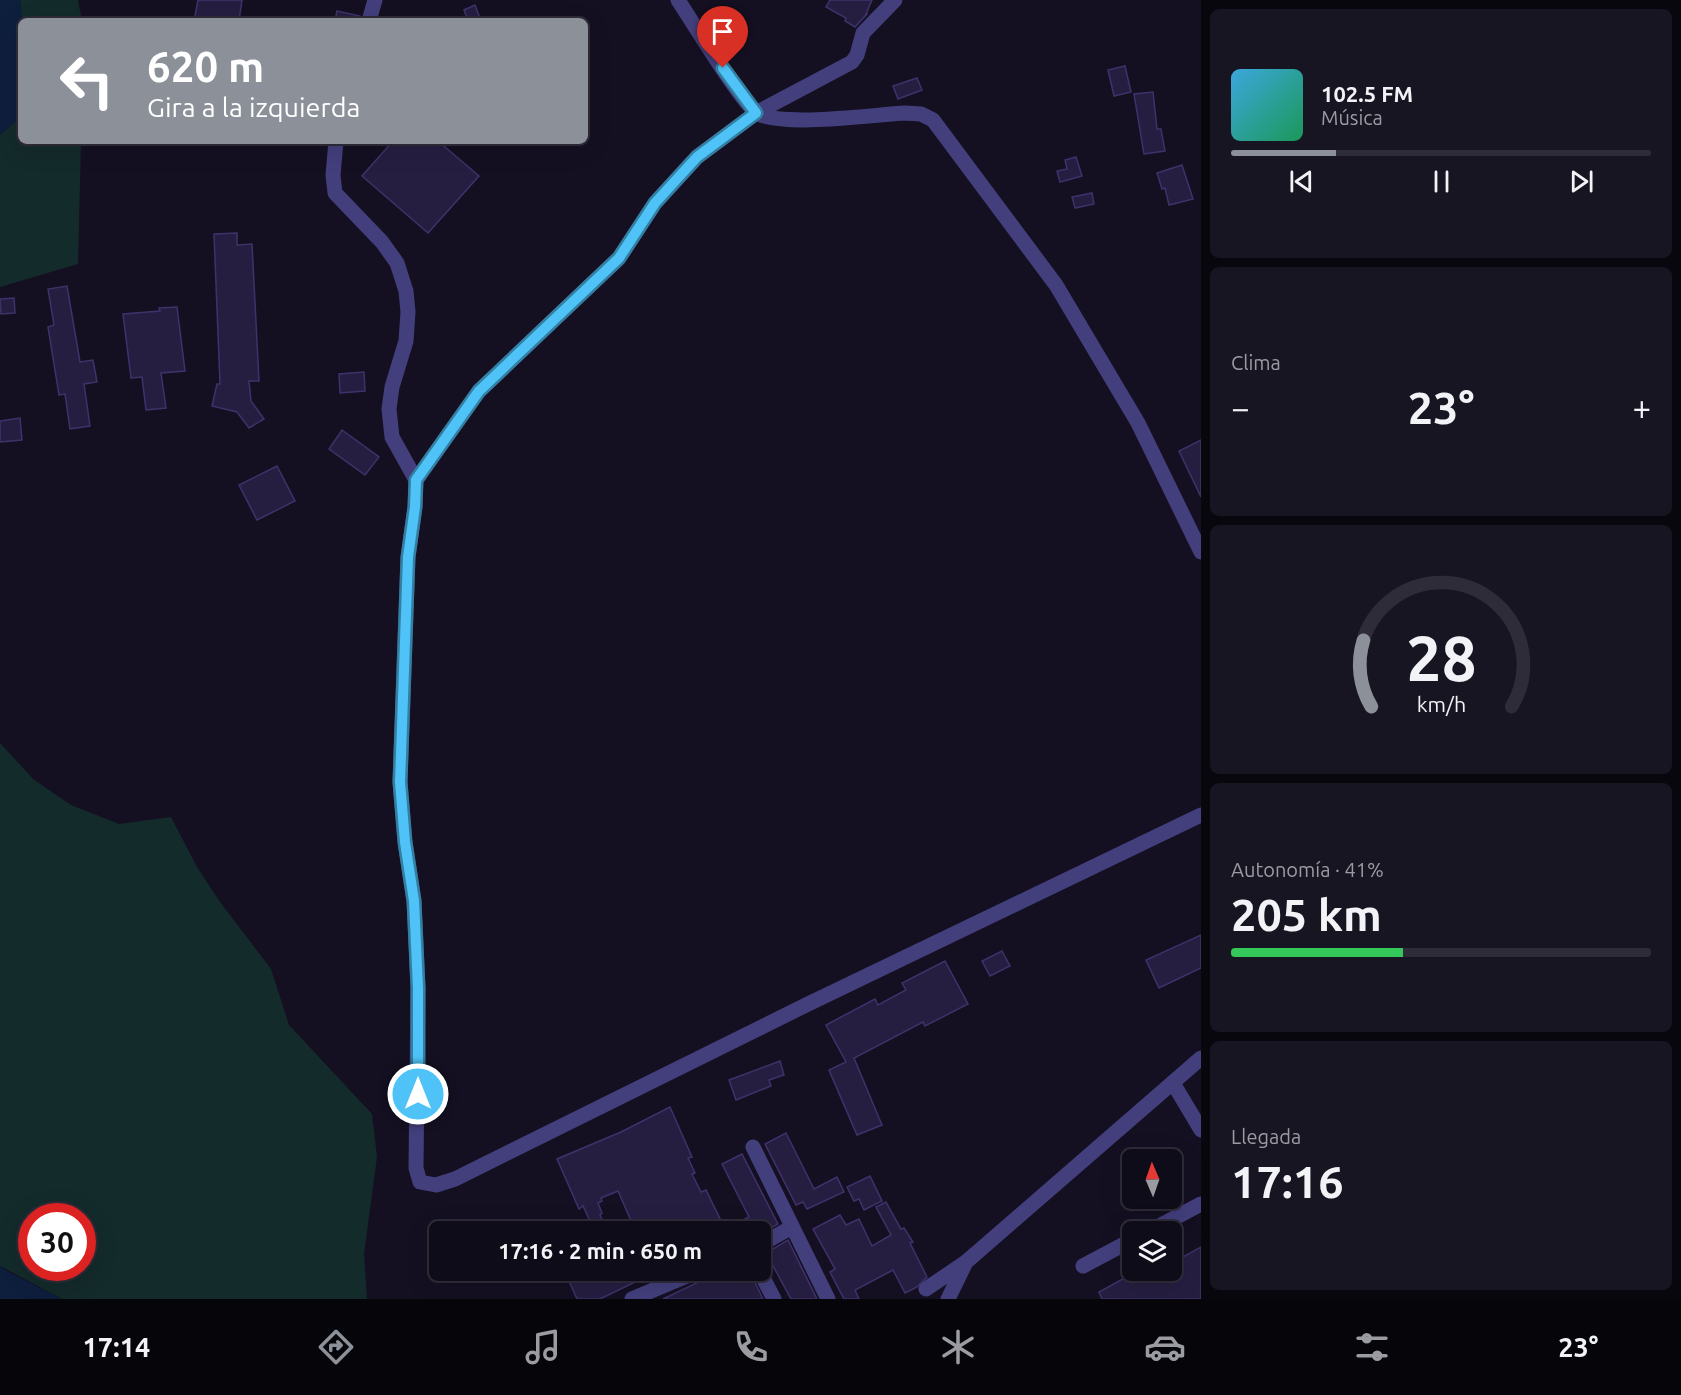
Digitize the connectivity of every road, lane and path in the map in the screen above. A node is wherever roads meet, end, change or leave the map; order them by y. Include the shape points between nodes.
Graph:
1 (375, 0) edge
2 (678, 0) edge
3 (895, 0) edge
4 (370, 18) edge
5 (756, 113) junction
6 (336, 144) edge
7 (416, 480) junction
8 (1201, 552) edge
9 (1201, 815) edge
10 (1201, 1058) edge
11 (1173, 1083) junction
12 (1201, 1130) edge
13 (753, 1147) dead end
14 (1201, 1204) edge
15 (1169, 1221) edge
16 (792, 1227) junction
17 (771, 1239) edge
18 (1122, 1245) edge
19 (966, 1262) junction
20 (1083, 1266) dead end
21 (675, 1281) edge
22 (765, 1281) edge
23 (922, 1294) edge
24 (632, 1299) edge
25 (774, 1299) edge
26 (828, 1299) edge
27 (947, 1299) edge

1 - 4 street
2 - 5 street
3 - 5 street via 864,33 852,62
5 - 7 street via 697,157 655,203 619,258 479,391
5 - 8 street via 804,120 906,113 933,120 1056,285 1138,423
6 - 7 street via 336,193 397,263 406,291 406,341 389,409 392,437
7 - 9 street via 408,557 400,782 414,901 418,988 416,1168 420,1182 436,1185 455,1179
10 - 11 street
11 - 12 street
11 - 19 street
13 - 16 street
14 - 15 street
16 - 17 street
16 - 26 street
18 - 20 street
19 - 23 street
19 - 27 street
21 - 24 street
22 - 25 street
23 - 27 street via 939,1289

